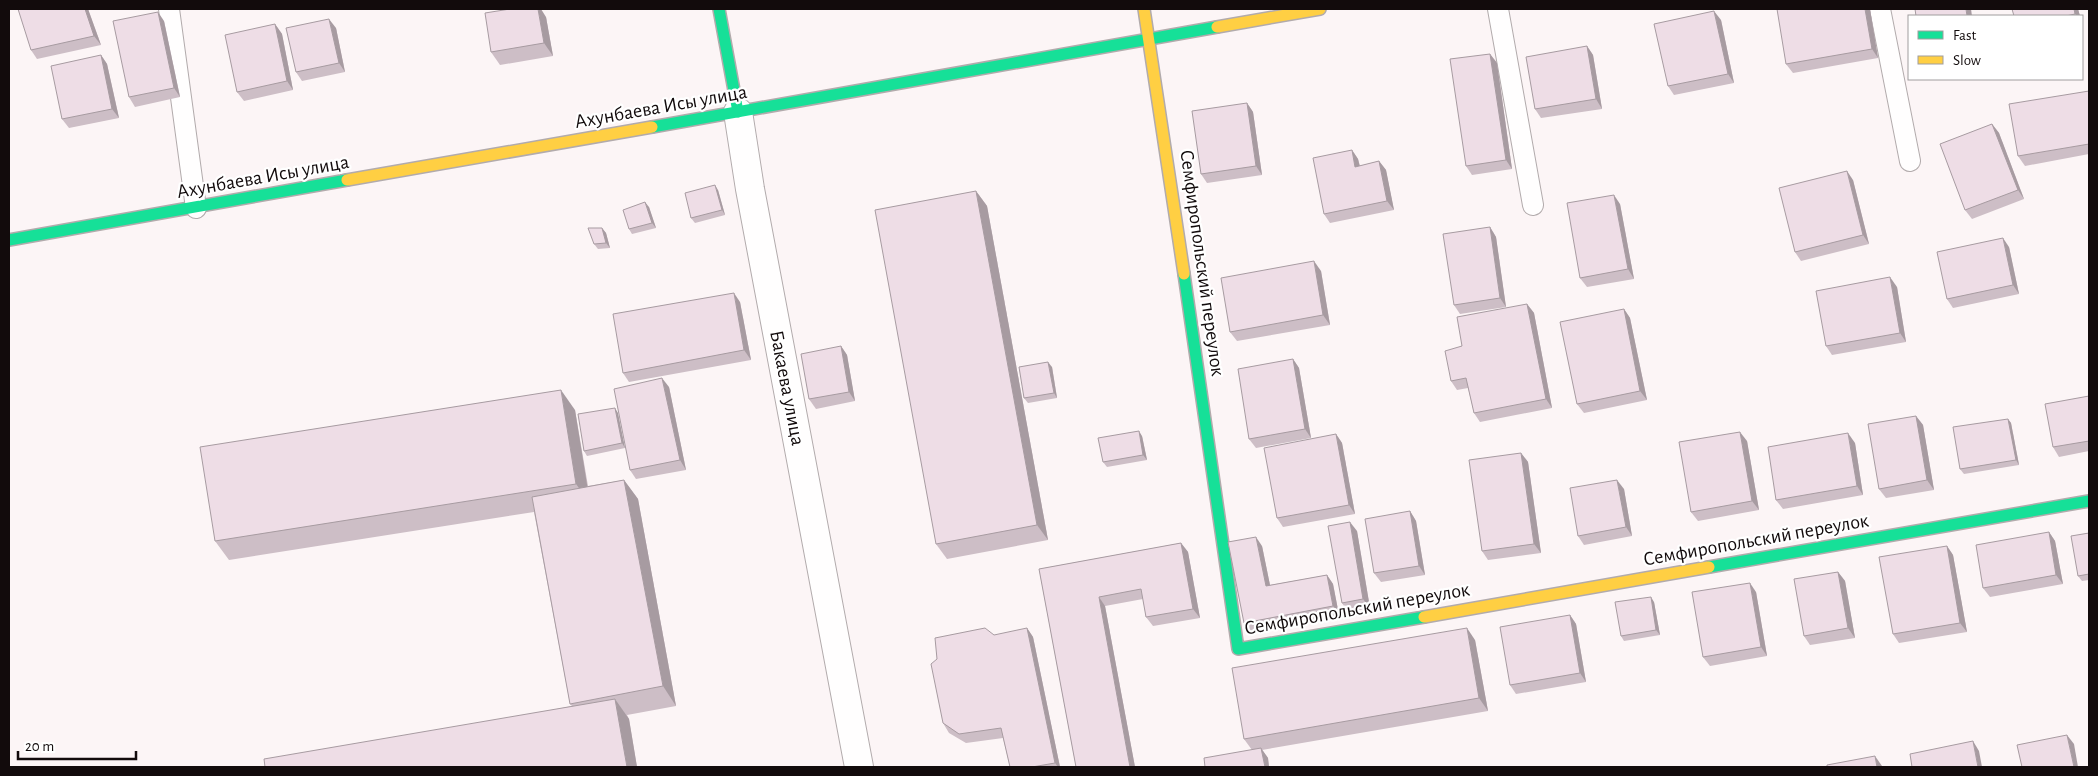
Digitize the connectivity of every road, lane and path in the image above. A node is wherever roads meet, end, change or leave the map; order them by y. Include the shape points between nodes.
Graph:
1 (169, 9) edge
2 (718, 9) edge
3 (1144, 9) edge
4 (1320, 9) edge
5 (1498, 9) edge
6 (1880, 9) edge
7 (1149, 40) junction
8 (738, 112) junction
9 (1910, 161) dead end
10 (1533, 206) dead end
11 (196, 208) junction
12 (9, 240) edge
13 (2089, 501) edge
14 (859, 767) edge

1 - 11 lane
2 - 8 street, Бакаева улица
3 - 7 street, Семфиропольский переулок
4 - 7 street, Ахунбаева Исы улица
5 - 10 lane
6 - 9 lane
7 - 8 street, Ахунбаева Исы улица
7 - 13 street, Семфиропольский переулок via 1238,649
8 - 11 street, Ахунбаева Исы улица
8 - 14 street, Бакаева улица
11 - 12 street, Ахунбаева Исы улица

